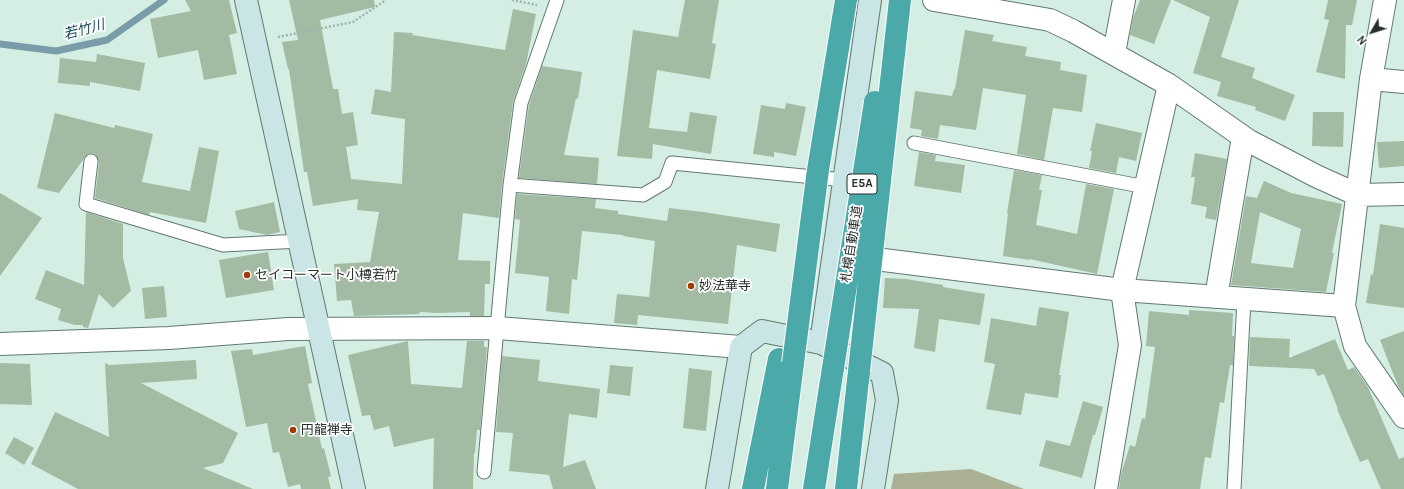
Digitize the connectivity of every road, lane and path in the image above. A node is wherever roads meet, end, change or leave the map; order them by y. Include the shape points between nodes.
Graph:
1 (246, 0) edge
2 (386, 0) edge
3 (512, 0) edge
4 (846, 0) edge
5 (870, 0) edge
6 (891, 0) edge
7 (900, 0) edge
8 (934, 0) edge
9 (1124, 0) edge
10 (1385, 0) edge
11 (556, 4) edge
12 (1028, 8) edge
13 (255, 42) junction
14 (1114, 53) junction
15 (1371, 79) junction
16 (1404, 82) edge
17 (1169, 85) junction
18 (1243, 137) junction
19 (914, 143) dead end
20 (91, 161) dead end
21 (844, 180) junction
22 (510, 185) junction
23 (1146, 187) junction
24 (1404, 194) edge
25 (1358, 195) junction
26 (300, 241) junction
27 (834, 253) junction
28 (1122, 290) junction
29 (1216, 297) junction
30 (1244, 299) junction
31 (1344, 306) junction
32 (497, 328) junction
33 (319, 330) junction
34 (821, 343) junction
35 (0, 344) edge
36 (741, 347) junction
37 (786, 361) junction
38 (1404, 418) edge
39 (484, 472) dead end
40 (354, 489) edge
41 (717, 489) edge
42 (753, 489) edge
43 (777, 489) edge
44 (814, 489) edge
45 (846, 489) edge
46 (873, 489) edge
47 (1106, 489) edge
48 (1234, 489) edge

1 - 13 street
2 - 13 path via 353,22
3 - 11 path
4 - 37 highway, bridge
5 - 21 street
6 - 44 highway, 札樽自動車道 / E5A, bridge
7 - 45 highway, bridge
8 - 12 street
9 - 14 street
10 - 15 street
11 - 22 lane via 521,103
12 - 14 street
13 - 26 street
14 - 17 street
15 - 16 street
15 - 25 street
17 - 18 street
17 - 23 street
18 - 25 street
18 - 29 street
19 - 23 lane
20 - 26 lane via 86,204 223,245
21 - 22 lane via 672,163 665,182 643,195
21 - 27 street
22 - 32 lane
23 - 28 street
24 - 25 street
25 - 31 street
26 - 33 street
27 - 28 street
27 - 34 street
28 - 29 street
28 - 47 street via 1130,345
29 - 30 street
30 - 31 street
30 - 48 lane
31 - 38 street via 1355,346
32 - 33 street
32 - 36 street
32 - 39 lane
33 - 35 street via 288,329 170,338
33 - 40 street
34 - 36 street via 762,331
34 - 46 street via 882,372 887,400
36 - 41 street
37 - 42 highway
37 - 43 highway

